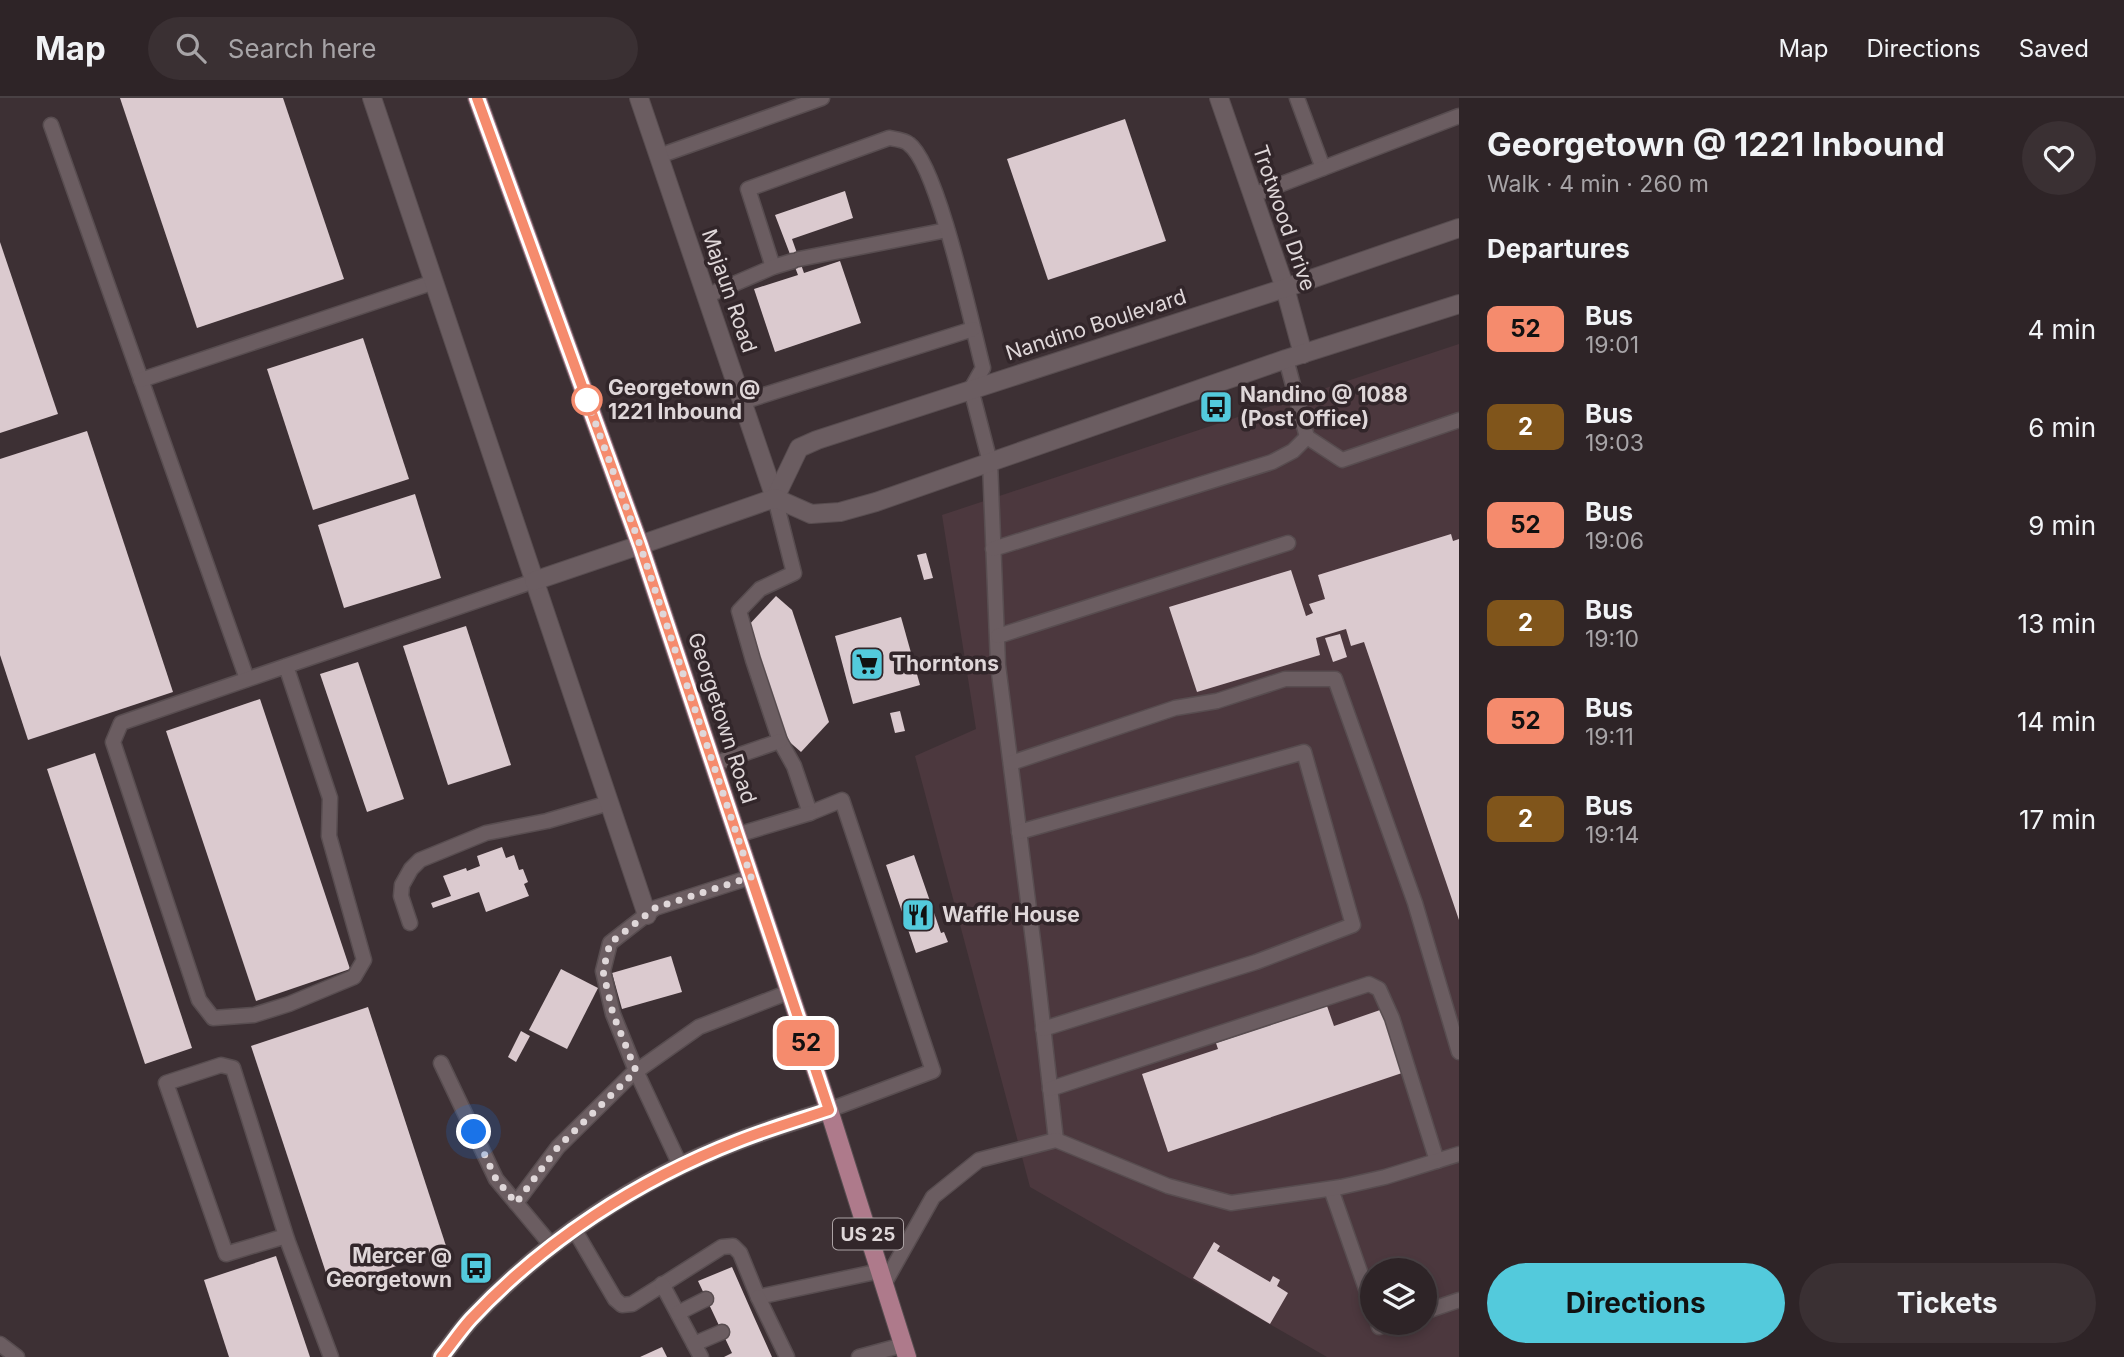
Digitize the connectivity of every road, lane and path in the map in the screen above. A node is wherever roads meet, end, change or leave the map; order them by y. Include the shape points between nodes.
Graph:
1 (372, 98) edge
2 (477, 98) edge
3 (639, 98) edge
4 (822, 98) edge
5 (1219, 98) edge
6 (1297, 98) edge
7 (1459, 116) edge
8 (51, 125) dead end
9 (659, 156) junction
10 (1323, 168) junction
11 (1253, 195) junction
12 (1459, 228) edge
13 (947, 230) junction
14 (773, 267) junction
15 (434, 282) junction
16 (1285, 288) junction
17 (706, 296) junction
18 (1459, 304) edge
19 (973, 329) junction
20 (1294, 357) junction
21 (141, 380) junction
22 (971, 389) junction
23 (742, 402) junction
24 (1459, 420) edge
25 (1307, 437) junction
26 (990, 462) junction
27 (775, 498) junction
28 (1288, 543) dead end
29 (640, 545) junction
30 (993, 549) junction
31 (534, 581) junction
32 (998, 636) junction
33 (286, 666) junction
34 (247, 680) junction
35 (780, 741) junction
36 (1010, 763) junction
37 (713, 764) junction
38 (609, 803) junction
39 (810, 813) junction
40 (1019, 832) junction
41 (737, 835) junction
42 (751, 877) junction
43 (647, 915) junction
44 (410, 923) dead end
45 (789, 992) junction
46 (1043, 1029) junction
47 (1459, 1052) edge
48 (441, 1063) dead end
49 (636, 1071) junction
50 (1050, 1088) junction
51 (829, 1110) junction
52 (1056, 1140) junction
53 (1459, 1154) edge
54 (1437, 1161) junction
55 (681, 1167) junction
56 (1331, 1189) junction
57 (516, 1203) junction
58 (574, 1229) junction
59 (286, 1236) junction
60 (552, 1246) junction
61 (1360, 1272) edge
62 (882, 1277) junction
63 (662, 1284) junction
64 (758, 1297) junction
65 (706, 1299) dead end
66 (1459, 1300) edge
67 (1437, 1307) edge
68 (678, 1313) junction
69 (722, 1332) dead end
70 (0, 1344) edge
71 (697, 1351) edge
72 (905, 1351) edge
73 (782, 1355) edge
74 (17, 1357) edge
75 (331, 1357) edge
76 (441, 1357) edge
77 (859, 1357) edge

1 - 15 street
2 - 29 main road, Georgetown Road / US 25
3 - 9 street, Majaun Road
4 - 9 lane
5 - 11 street, Trotwood Drive
6 - 10 lane
7 - 10 lane
8 - 21 lane
9 - 17 street, Majaun Road
10 - 11 lane
11 - 16 street, Trotwood Drive
12 - 16 street, Nandino Boulevard
13 - 14 lane
13 - 14 lane via 922,159 909,143 889,138 748,189
13 - 19 lane
14 - 17 lane
15 - 21 lane
15 - 31 street
16 - 20 street, Trotwood Drive
16 - 22 street, Nandino Boulevard
17 - 23 street, Majaun Road
18 - 20 street
19 - 22 lane via 983,368
19 - 23 lane
20 - 25 lane
20 - 26 street
21 - 34 lane
22 - 26 lane
22 - 27 street, Nandino Boulevard via 799,448
23 - 27 street, Majaun Road
24 - 25 lane via 1342,460
25 - 30 lane via 1272,462
26 - 27 street via 839,512 811,514
26 - 30 lane
27 - 29 street
27 - 35 lane via 794,573 760,589 739,611
28 - 32 lane
29 - 31 street
29 - 37 main road, Georgetown Road / US 25
30 - 32 lane
31 - 33 lane
31 - 38 street
32 - 36 lane
33 - 34 lane
33 - 34 lane via 330,798 329,836 364,960 354,977 289,1004 254,1015 213,1018 199,1000 113,742 121,723
35 - 37 lane
35 - 39 lane
36 - 40 lane
36 - 47 lane via 1175,708 1217,701 1285,680 1335,678 1415,903
37 - 41 main road, Georgetown Road / US 25
38 - 43 street
38 - 44 lane via 486,833 420,860 402,885
39 - 41 lane
39 - 51 lane via 842,800 933,1071
40 - 46 lane
40 - 46 lane via 1304,752 1353,925 1256,962
41 - 42 main road, Georgetown Road / US 25
42 - 43 lane via 655,908
42 - 45 main road, Georgetown Road / US 25
43 - 49 lane via 610,943 603,971 613,1014
45 - 49 lane via 699,1027
45 - 51 main road, Georgetown Road / US 25
46 - 50 lane
48 - 57 lane via 496,1179
49 - 55 lane
49 - 57 lane via 558,1147
50 - 52 lane
50 - 54 lane via 1369,985 1379,989 1392,1018
51 - 55 street via 737,1141
51 - 62 main road, Georgetown Road / US 25
52 - 56 lane via 1168,1186 1231,1203
52 - 62 lane via 979,1160 933,1197
53 - 54 lane
54 - 56 lane
55 - 58 street
56 - 61 lane
57 - 60 lane
58 - 60 street
58 - 63 lane via 622,1305 632,1304
59 - 59 lane via 233,1068 221,1065 166,1083 226,1254
59 - 75 lane
60 - 76 street via 470,1321
62 - 64 lane
62 - 72 main road, Georgetown Road / US 25
63 - 64 lane via 722,1247 733,1246 740,1253 744,1282
63 - 68 lane
64 - 73 lane via 760,1314
65 - 68 lane
66 - 67 lane
68 - 71 lane
69 - 71 lane
70 - 74 lane
72 - 77 lane

